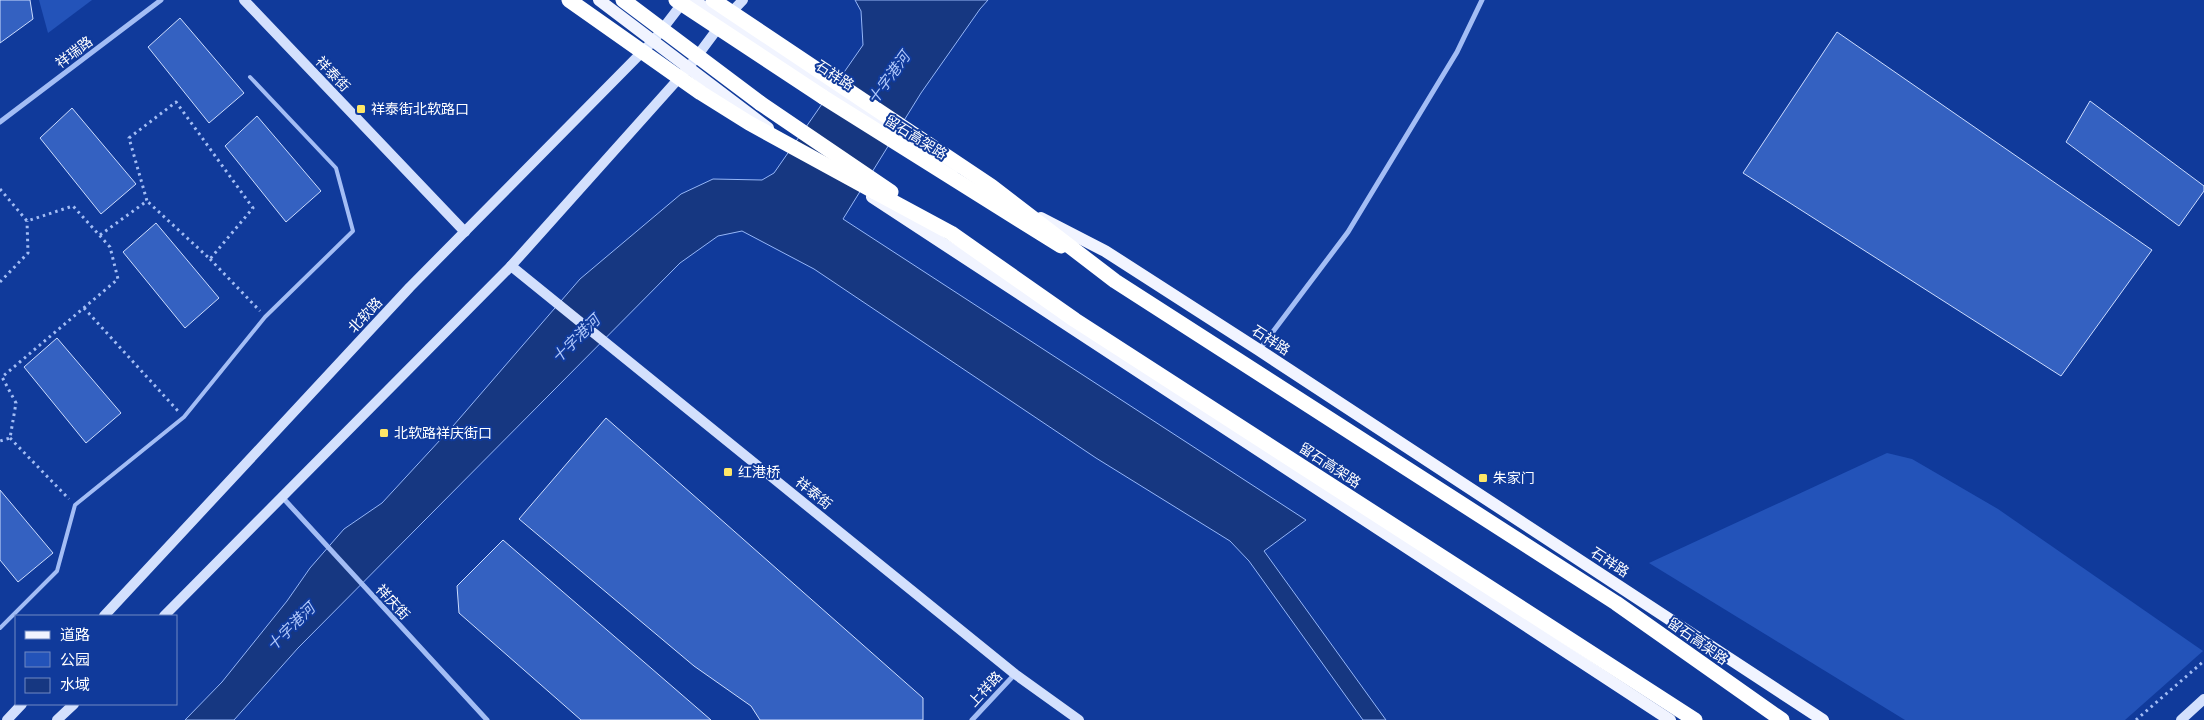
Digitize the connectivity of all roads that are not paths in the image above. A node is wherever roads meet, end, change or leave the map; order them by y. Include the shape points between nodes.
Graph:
1 (161, 0) edge
2 (244, 0) edge
3 (569, 0) edge
4 (599, 0) edge
5 (623, 0) edge
6 (676, 0) edge
7 (685, 0) edge
8 (693, 0) edge
9 (713, 0) edge
10 (743, 0) edge
11 (1482, 0) edge
12 (724, 20) junction
13 (654, 40) junction
14 (689, 67) junction
15 (250, 77) dead end
16 (0, 122) edge
17 (465, 232) junction
18 (951, 234) junction
19 (511, 266) junction
20 (1115, 281) junction
21 (1259, 350) junction
22 (283, 498) junction
23 (105, 615) edge
24 (165, 615) edge
25 (0, 628) edge
26 (1015, 674) junction
27 (2204, 699) edge
28 (21, 705) edge
29 (73, 705) edge
30 (7, 720) edge
31 (57, 720) edge
32 (487, 720) edge
33 (972, 720) edge
34 (1079, 720) edge
35 (1670, 720) edge
36 (1695, 720) edge
37 (1782, 720) edge
38 (1823, 720) edge
39 (2181, 720) edge

1 - 16 street, 祥瑞路
2 - 17 street, 祥泰街
3 - 18 highway, 留石高架路, bridge via 749,123
4 - 13 main road
5 - 18 highway, 留石高架路, bridge via 760,103
6 - 20 highway, 留石高架路, bridge via 838,107
7 - 13 street, 北软路
8 - 12 main road, 石祥路
9 - 20 highway, 留石高架路, bridge via 991,186
10 - 12 street
11 - 21 street via 1457,52 1348,232
12 - 14 street
12 - 21 main road, 石祥路 via 985,190 1105,251
13 - 14 main road
13 - 17 street, 北软路
14 - 19 street
14 - 35 main road, bridge via 780,137
15 - 25 lane via 336,168 353,231 265,317 184,417 75,505 57,571
17 - 23 street, 北软路
18 - 36 highway, 留石高架路 via 1075,320
19 - 22 street
19 - 26 street, 祥泰街
20 - 37 highway, 留石高架路, bridge via 1616,603
21 - 38 main road, 石祥路
22 - 24 street
22 - 32 street, 祥庆街
26 - 33 street, 上祥路
26 - 34 street, 祥泰街
27 - 39 street
28 - 30 street
29 - 31 street

